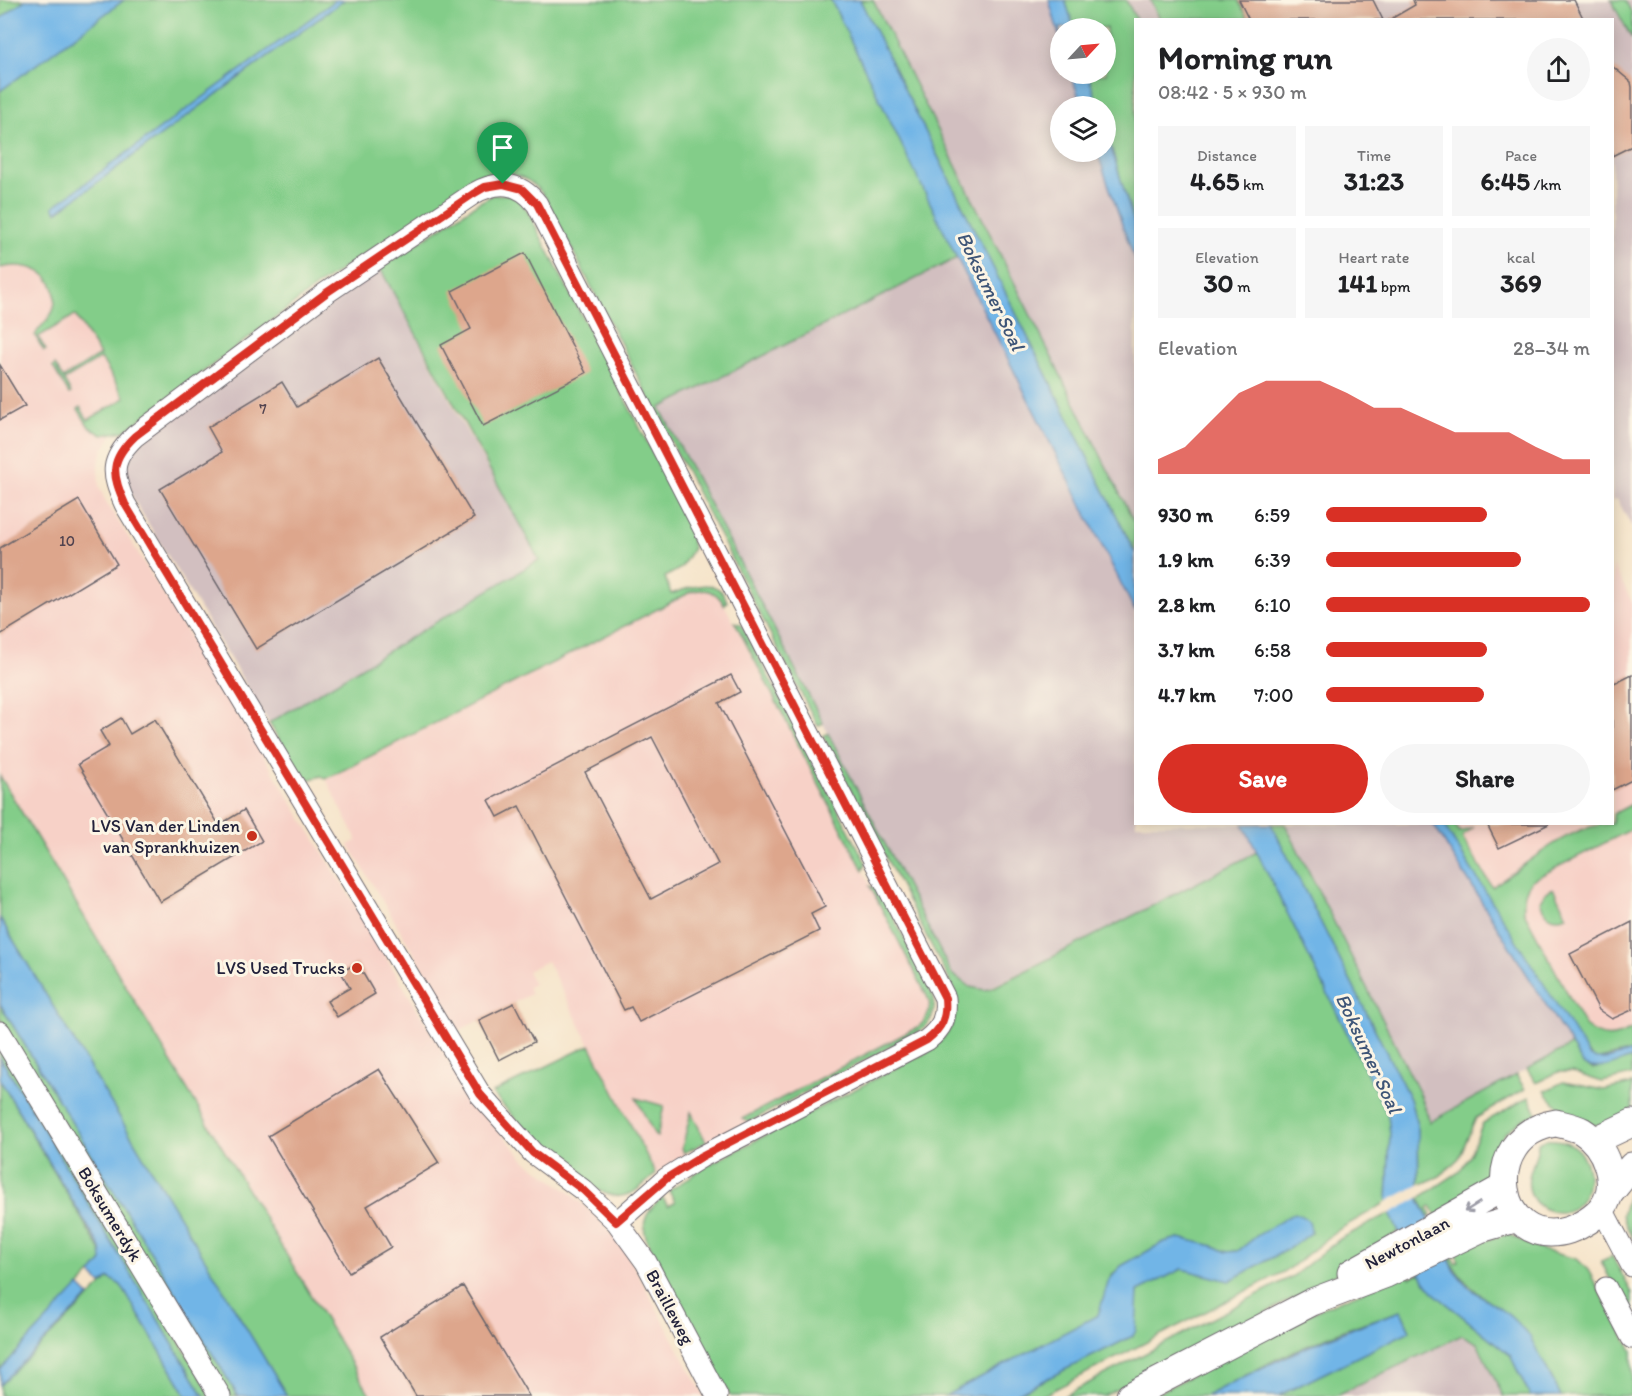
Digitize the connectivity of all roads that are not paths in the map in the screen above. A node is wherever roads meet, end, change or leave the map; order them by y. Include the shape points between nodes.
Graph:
1 (0, 1032) edge
2 (1632, 1123) edge
3 (1594, 1141) junction
4 (1632, 1166) edge
5 (1504, 1187) junction
6 (1606, 1201) junction
7 (1518, 1218) junction
8 (616, 1222) junction
9 (1444, 1234) junction
10 (1632, 1266) edge
11 (1606, 1288) dead end
12 (1632, 1338) edge
13 (220, 1396) edge
14 (717, 1396) edge
15 (1130, 1396) edge

1 - 13 street, Boksumerdyk
2 - 3 street
3 - 5 street via 1581,1131 1556,1123 1531,1129 1515,1143
3 - 6 street via 1608,1167
4 - 6 street
5 - 7 street
5 -> 9 street, Newtonlaan
6 - 7 street via 1575,1228 1544,1234
6 - 10 street
7 - 9 street, Newtonlaan
8 - 8 street, Brailleweg via 583,1190 533,1153 480,1094 115,483 114,466 122,449 135,436 326,293 473,194 494,184 522,189 537,204 945,998 941,1027 927,1040 701,1157 667,1178
8 - 14 street, Brailleweg via 646,1262
9 - 15 street, Newtonlaan
11 - 12 street

